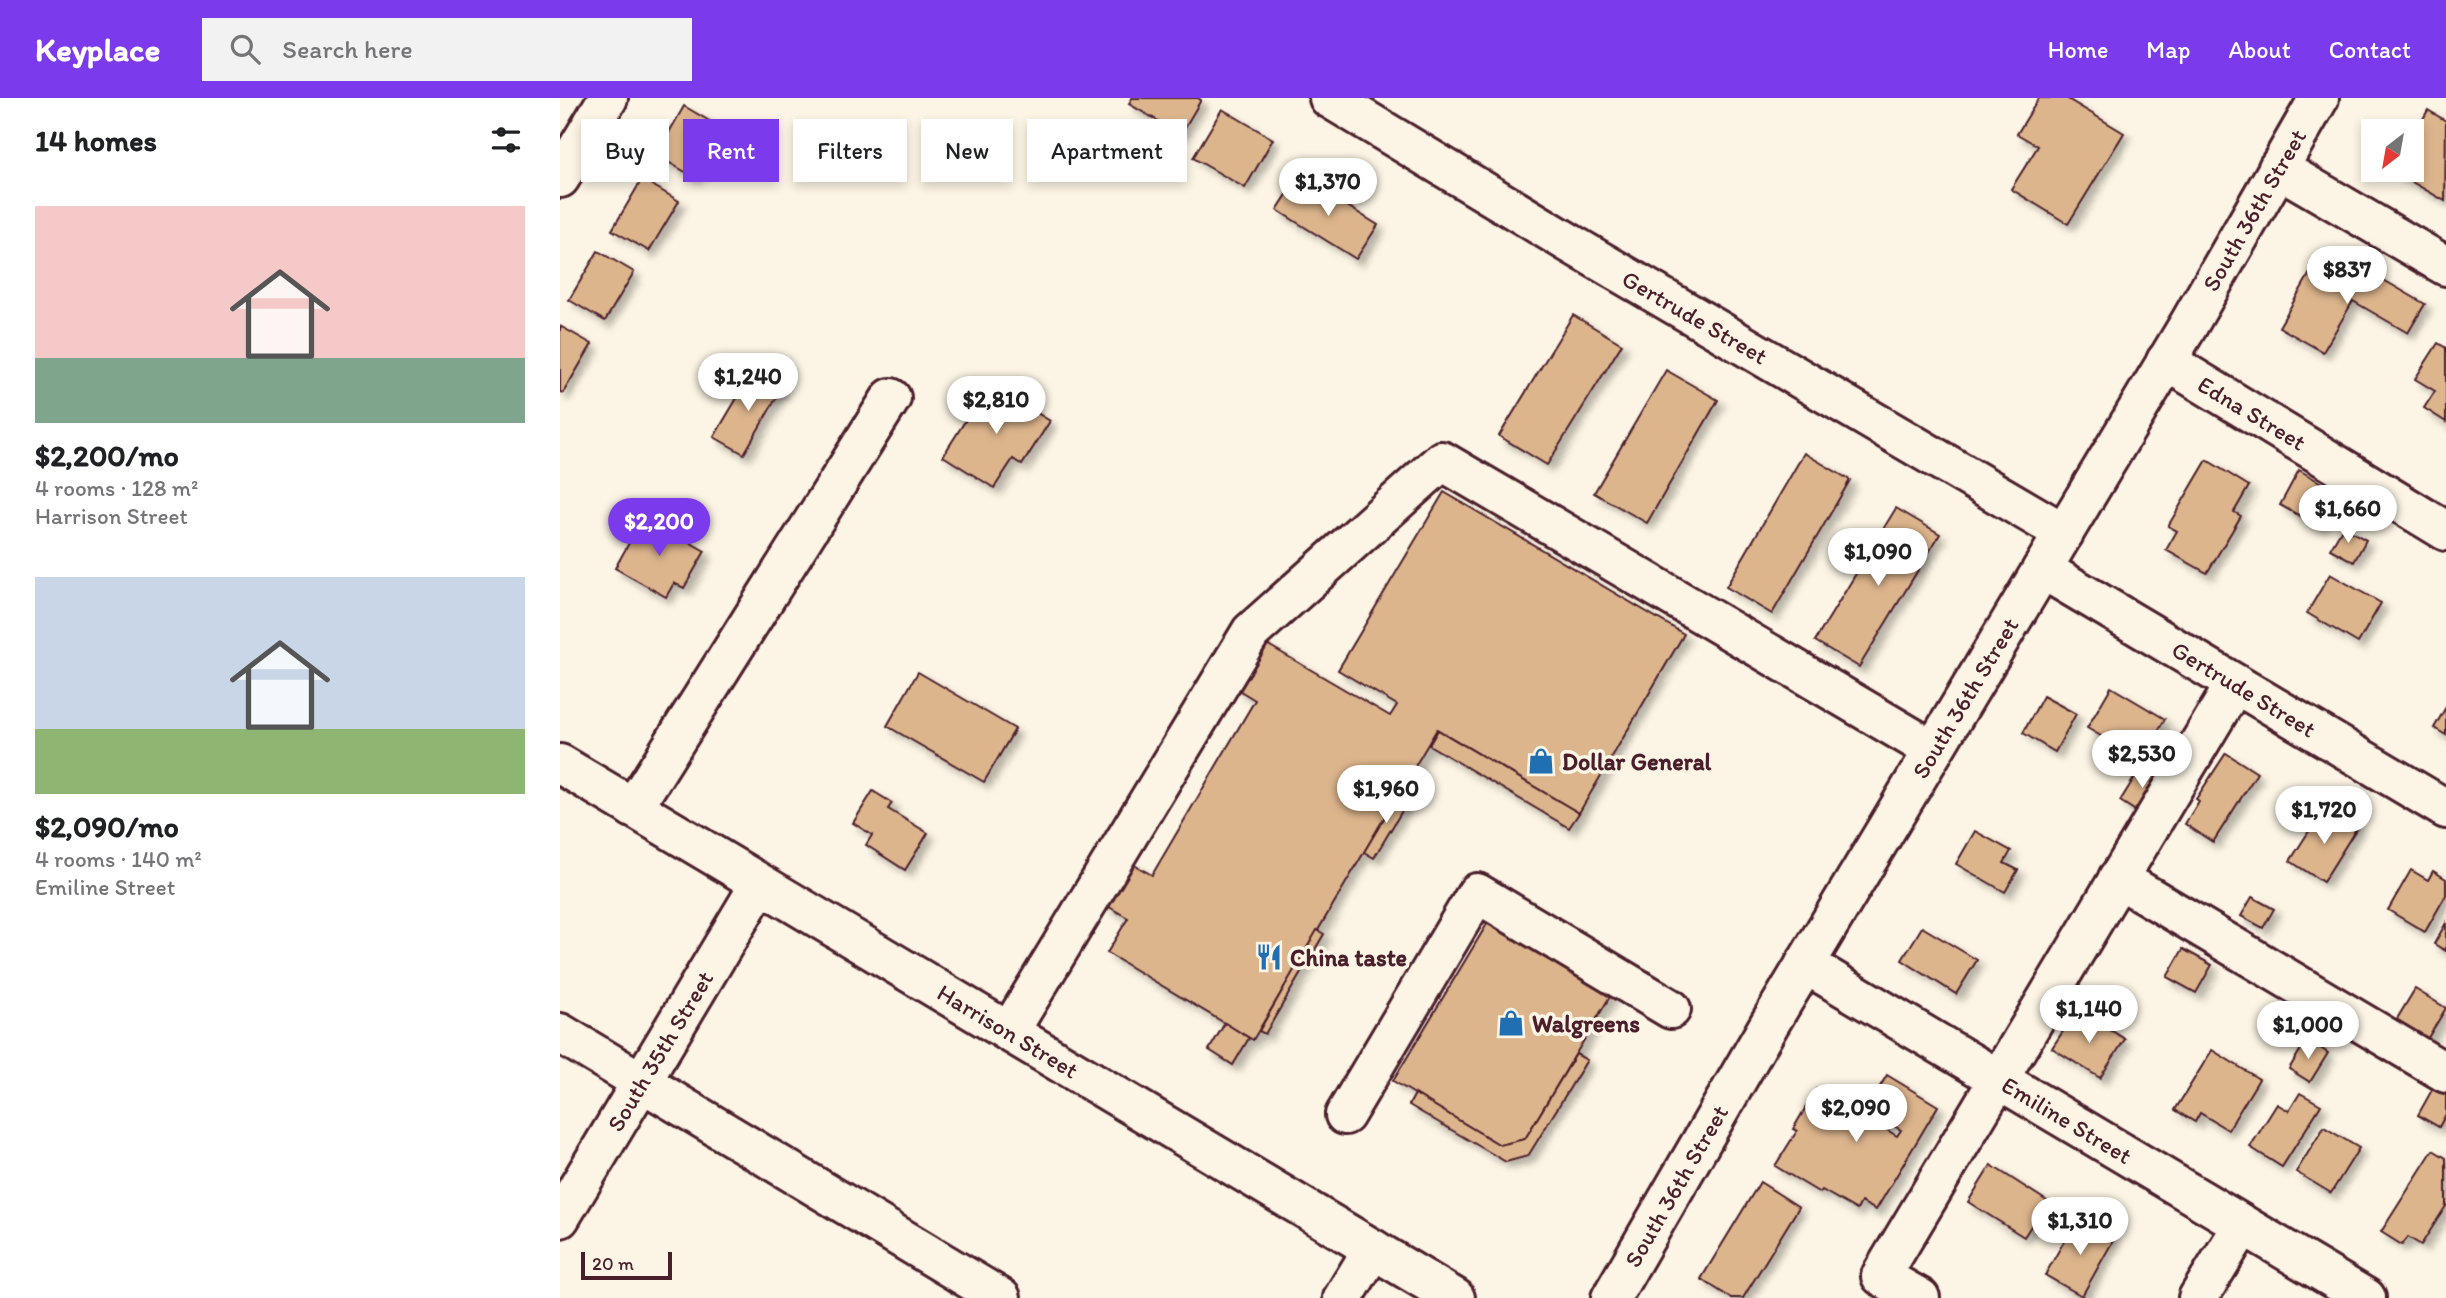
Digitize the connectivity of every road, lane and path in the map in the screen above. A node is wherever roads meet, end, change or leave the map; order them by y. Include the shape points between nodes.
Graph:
1 (608, 98) edge
2 (1329, 98) edge
3 (2319, 98) edge
4 (2278, 168) junction
5 (560, 178) edge
6 (2446, 266) edge
7 (2166, 361) junction
8 (891, 398) dead end
9 (2446, 531) edge
10 (2064, 533) junction
11 (2042, 569) junction
12 (2235, 684) junction
13 (1933, 750) junction
14 (560, 764) edge
15 (633, 808) junction
16 (2446, 809) edge
17 (2118, 878) junction
18 (760, 884) junction
19 (1805, 964) junction
20 (1671, 1009) dead end
21 (1009, 1032) junction
22 (560, 1033) edge
23 (2446, 1073) edge
24 (1998, 1079) junction
25 (641, 1082) junction
26 (1345, 1115) dead end
27 (560, 1218) edge
28 (2243, 1225) junction
29 (1373, 1249) junction
30 (1001, 1298) edge
31 (1343, 1298) edge
32 (1455, 1298) edge
33 (1611, 1298) edge
34 (1920, 1298) edge
35 (2199, 1298) edge
36 (2366, 1298) edge

1 - 5 street
2 - 10 street, Gertrude Street
3 - 4 street, South 36th Street
4 - 6 street
4 - 7 street, South 36th Street
7 - 9 street, Edna Street
7 - 10 street, South 36th Street
8 - 15 street
10 - 11 street, South 36th Street
11 - 12 street, Gertrude Street
11 - 13 street, South 36th Street
12 - 16 street, Gertrude Street
12 - 17 street
13 - 19 street, South 36th Street
13 - 21 street via 1442,461 1251,632
14 - 15 street, Harrison Street
15 - 18 street, Harrison Street
17 - 23 street
17 - 24 street
18 - 21 street, Harrison Street
18 - 25 street, South 35th Street
19 - 24 street, Emiline Street
19 - 33 street, South 36th Street
20 - 26 street via 1477,893
21 - 29 street, Harrison Street
22 - 25 street
24 - 28 street, Emiline Street
24 - 34 street via 1881,1276
25 - 27 street, South 35th Street
25 - 30 street
28 - 35 street
28 - 36 street, Emiline Street
29 - 31 street
29 - 32 street, Harrison Street

